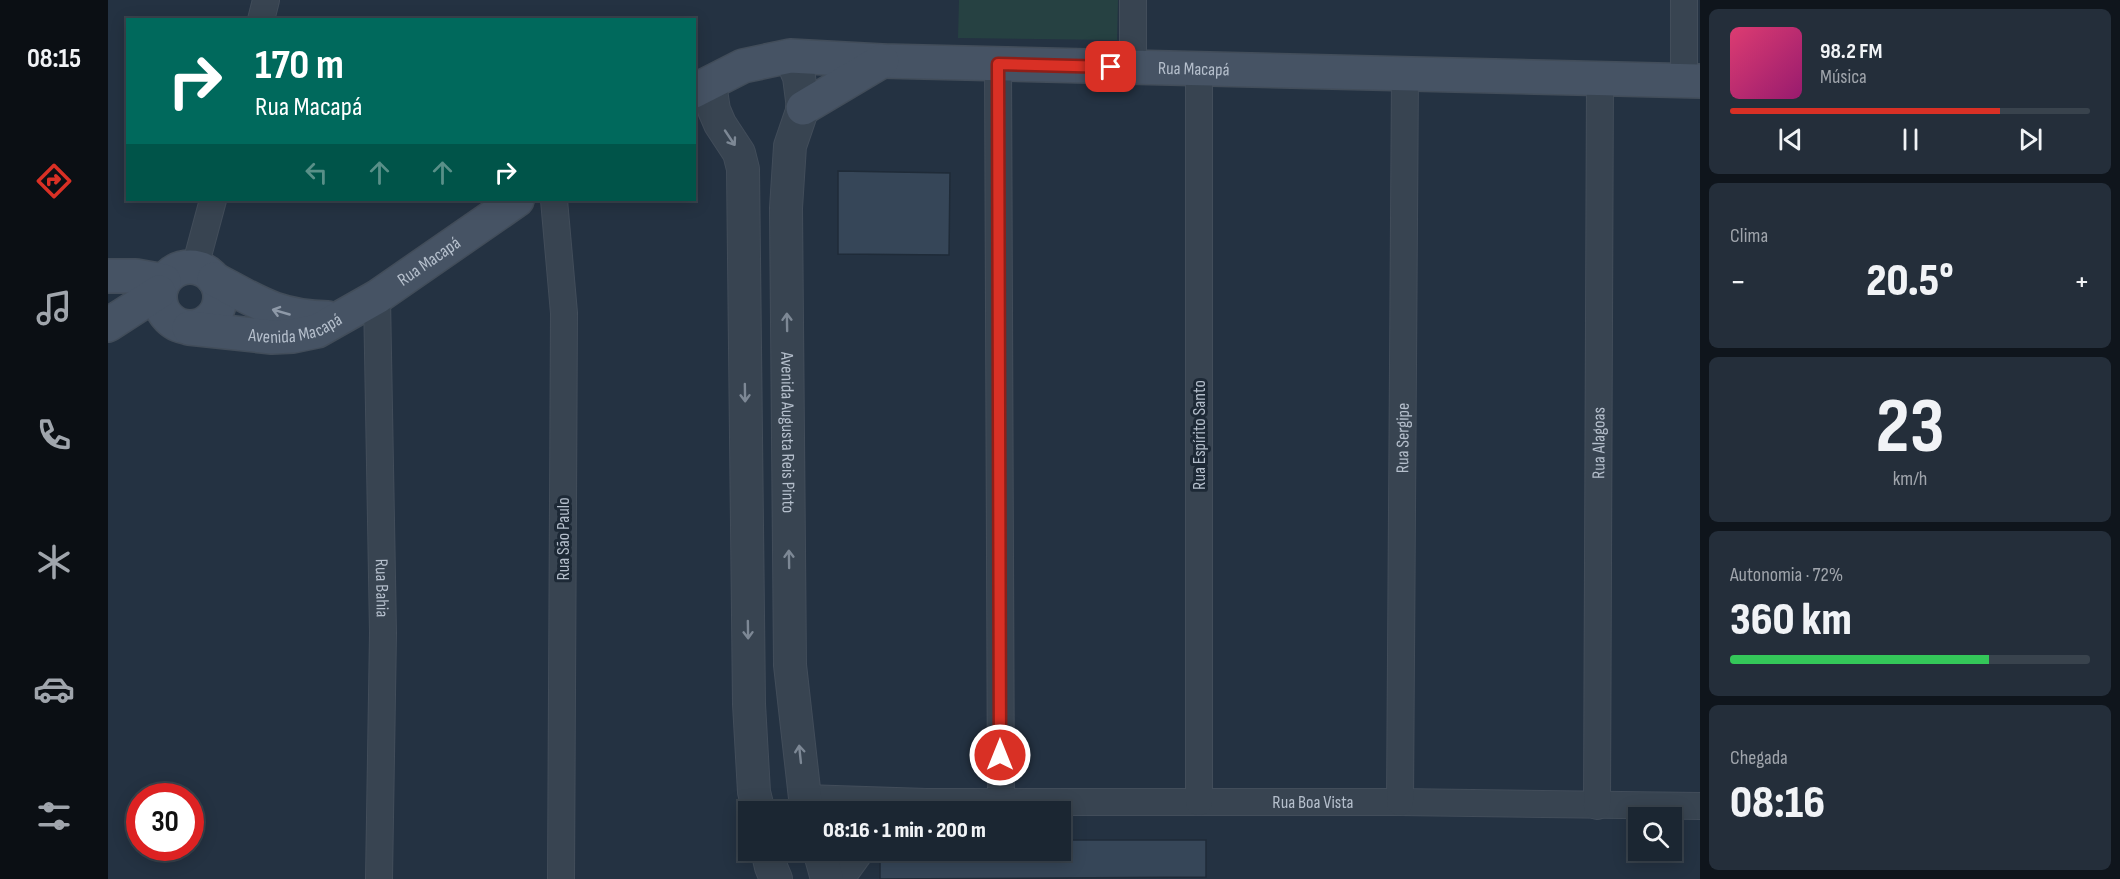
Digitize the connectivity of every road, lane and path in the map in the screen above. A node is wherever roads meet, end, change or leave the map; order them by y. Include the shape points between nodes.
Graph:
1 (266, 0) edge
2 (1133, 0) edge
3 (1684, 0) edge
4 (262, 18) edge
5 (790, 56) junction
6 (882, 61) junction
7 (998, 64) junction
8 (1133, 68) junction
9 (1199, 69) junction
10 (1405, 74) junction
11 (1600, 79) junction
12 (1692, 81) edge
13 (702, 88) edge
14 (803, 108) junction
15 (213, 201) edge
16 (516, 201) edge
17 (554, 201) edge
18 (205, 273) junction
19 (108, 276) edge
20 (377, 297) junction
21 (169, 304) junction
22 (339, 318) junction
23 (108, 327) edge
24 (756, 801) edge
25 (807, 801) edge
26 (1000, 801) edge
27 (1071, 802) edge
28 (1198, 802) junction
29 (1400, 802) junction
30 (1597, 806) junction
31 (1700, 806) edge
32 (770, 861) edge
33 (822, 861) edge
34 (854, 861) edge
35 (379, 879) edge
36 (561, 879) edge
37 (776, 879) edge
38 (827, 879) edge
39 (841, 879) edge

1 - 4 street
2 - 8 street
3 - 12 street
5 - 6 main road, Rua Macapá
5 - 13 main road, Rua Macapá via 743,66
5 - 14 street, Avenida Augusta Reis Pinto via 799,77
6 - 7 main road, Rua Macapá
6 - 14 main road
7 - 8 main road, Rua Macapá
7 - 26 street
8 - 9 main road, Rua Macapá
9 - 10 main road, Rua Macapá
9 - 28 street, Rua Espírito Santo
10 - 11 main road, Rua Macapá
10 - 29 street, Rua Sergipe
11 - 12 main road, Rua Macapá
11 - 30 street, Rua Alagoas
13 -> 24 street via 739,153 743,169 748,704
25 -> 14 street, Avenida Augusta Reis Pinto via 790,665 786,208 790,146
15 - 18 street
16 - 20 main road, Rua Macapá
17 - 36 street, Rua São Paulo via 564,313
18 - 21 main road via 183,268 172,272
18 - 21 main road via 219,289 217,311 210,320 200,326
22 -> 18 main road, Avenida Macapá via 293,316 269,309
19 - 21 main road, Avenida Macapá via 136,276
20 - 22 main road, Rua Macapá
20 - 35 street, Rua Bahia via 383,633
21 - 22 main road, Avenida Macapá via 272,337 317,332
21 - 23 main road
27 - 28 street, Rua Boa Vista
28 - 29 street, Rua Boa Vista
29 - 30 street, Rua Boa Vista
30 - 31 street, Rua Boa Vista
32 - 37 street
33 - 38 street
34 - 39 street

